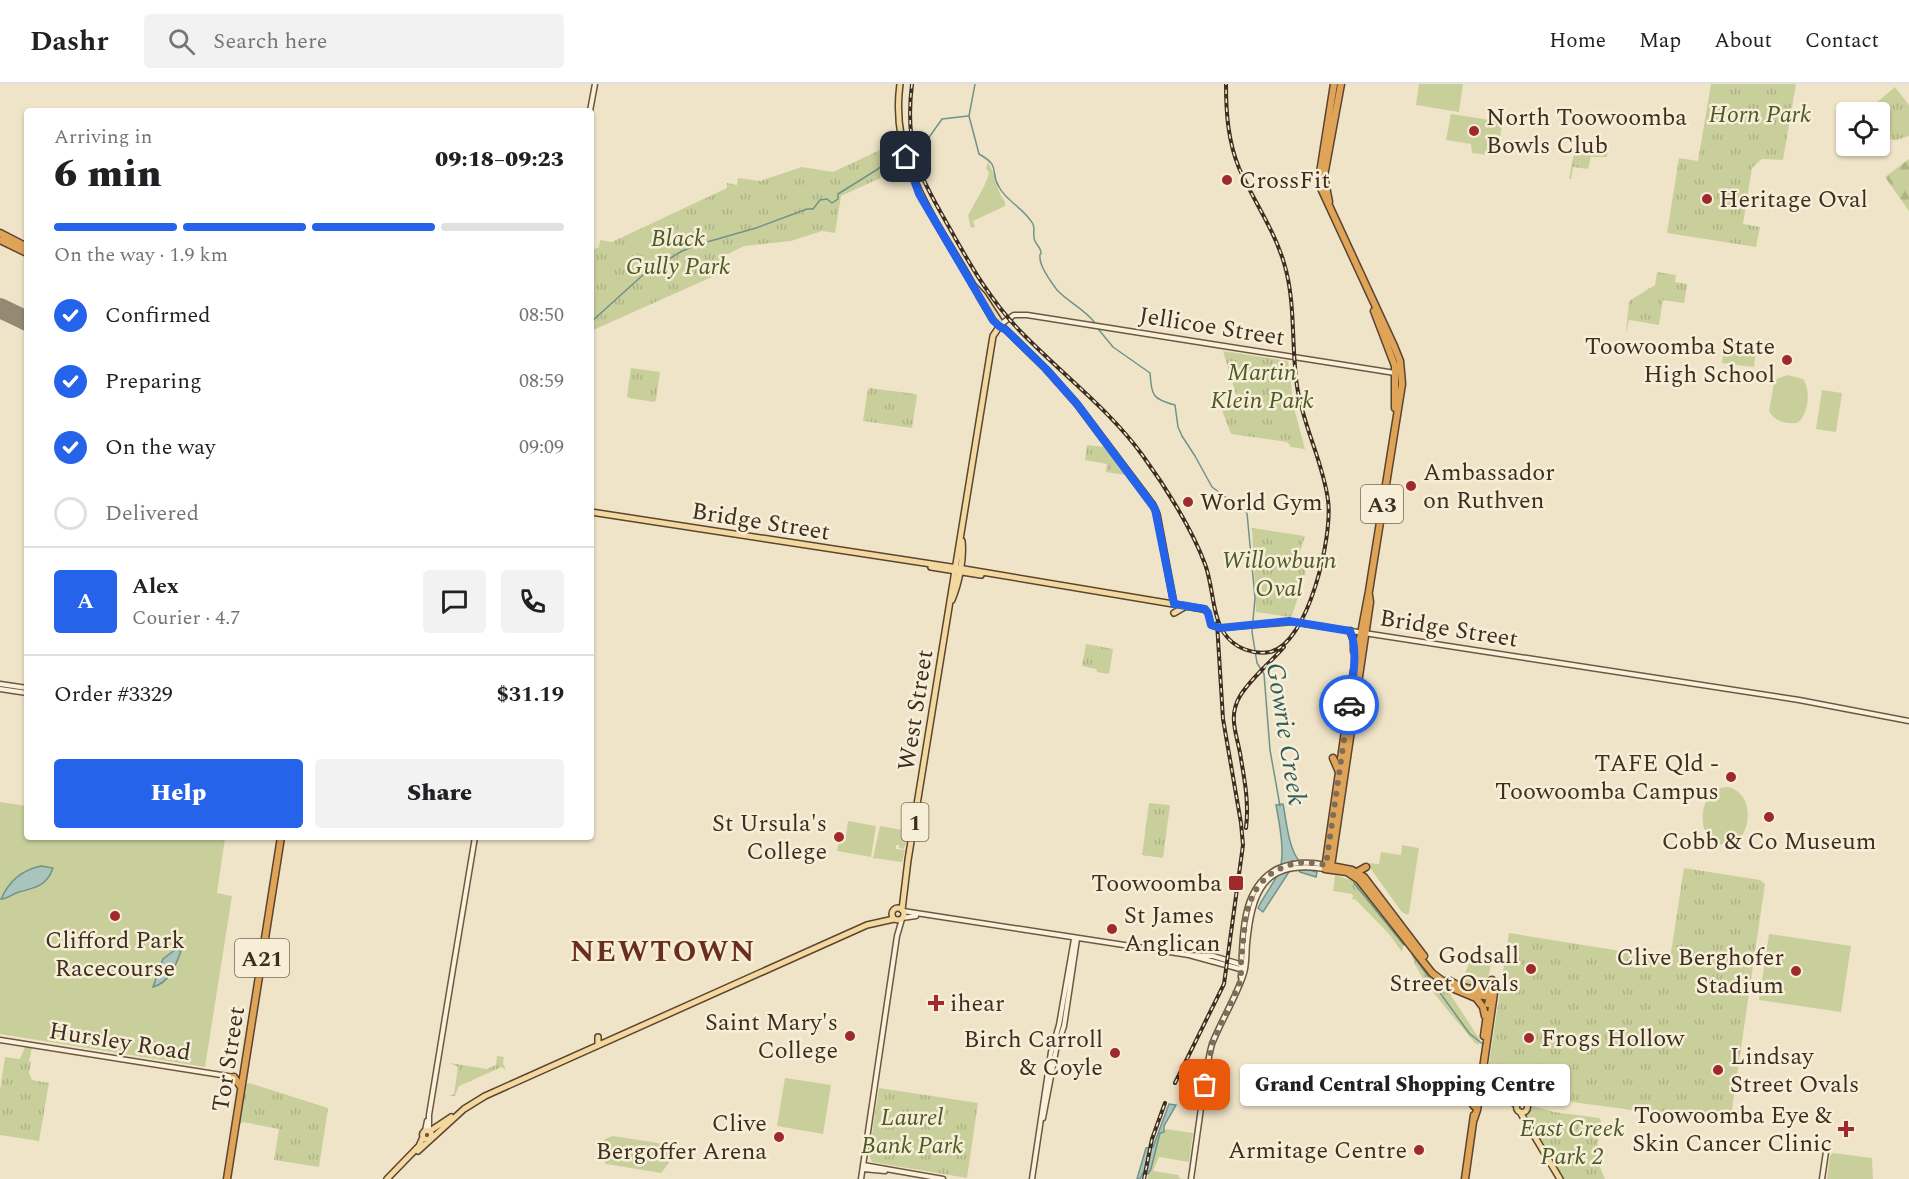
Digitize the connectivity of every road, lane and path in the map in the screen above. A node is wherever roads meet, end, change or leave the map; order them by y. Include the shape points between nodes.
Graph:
1 (595, 84) edge
2 (902, 84) edge
3 (1334, 84) edge
4 (1341, 84) edge
5 (591, 108) edge
6 (1330, 208) junction
7 (0, 233) edge
8 (0, 240) edge
9 (24, 245) edge
10 (24, 252) edge
11 (972, 284) junction
12 (993, 320) junction
13 (1001, 326) junction
14 (992, 344) junction
15 (1399, 374) junction
16 (594, 513) edge
17 (961, 540) junction
18 (957, 557) junction
19 (925, 564) junction
20 (933, 564) junction
21 (943, 570) junction
22 (957, 570) junction
23 (951, 592) junction
24 (951, 604) junction
25 (1174, 604) junction
26 (1186, 606) junction
27 (1203, 609) joint
28 (1174, 613) dead end
29 (1350, 631) junction
30 (1363, 632) junction
31 (1353, 676) junction
32 (0, 684) edge
33 (0, 688) edge
34 (24, 688) edge
35 (24, 692) edge
36 (1909, 721) edge
37 (1333, 759) dead end
38 (1339, 773) junction
39 (281, 840) edge
40 (474, 840) edge
41 (1326, 867) junction
42 (1366, 867) dead end
43 (1357, 872) junction
44 (898, 915) junction
45 (1076, 939) junction
46 (1243, 967) junction
47 (1492, 980) dead end
48 (1470, 991) junction
49 (1492, 994) junction
50 (1485, 1016) junction
51 (633, 1029) junction
52 (1060, 1033) junction
53 (598, 1036) dead end
54 (0, 1040) edge
55 (598, 1044) junction
56 (1485, 1046) junction
57 (585, 1051) junction
58 (234, 1077) joint
59 (1482, 1082) junction
60 (1205, 1085) tunnel mouth
61 (241, 1088) junction
62 (1467, 1095) dead end
63 (1480, 1095) junction
64 (1490, 1095) junction
65 (485, 1096) junction
66 (1510, 1098) junction
67 (1523, 1103) junction
68 (1474, 1106) junction
69 (1201, 1108) tunnel mouth
70 (430, 1112) junction
71 (1523, 1112) junction
72 (1474, 1119) junction
73 (452, 1120) junction
74 (1041, 1121) junction
75 (438, 1126) junction
76 (428, 1134) junction
77 (1827, 1145) dead end
78 (418, 1151) junction
79 (863, 1167) junction
80 (227, 1179) edge
81 (387, 1179) edge
82 (391, 1179) edge
83 (861, 1179) edge
84 (943, 1179) edge
85 (1032, 1179) edge
86 (1191, 1179) edge
87 (1465, 1179) edge
88 (1560, 1179) edge
89 (1822, 1179) edge

1 - 5 main road
2 - 11 main road via 906,157 919,194
3 - 6 highway, A3 via 1320,182
4 - 6 highway, A3 via 1324,176
6 - 15 highway, A3
7 - 9 highway
8 - 10 highway
11 - 12 main road
11 - 13 main road
12 - 13 main road
12 - 14 main road
13 - 14 main road, West Street
13 - 15 main road, Jellicoe Street via 1017,315
13 - 25 main road via 1077,404 1153,505
14 - 17 main road, West Street
15 - 30 highway, A3
16 - 19 main road, Bridge Street
17 - 18 main road, West Street
17 - 22 main road, West Street via 963,549
18 - 20 main road via 951,562
18 - 22 main road, West Street
19 - 20 main road, Bridge Street
19 - 21 main road, Bridge Street
20 - 22 main road, Bridge Street
21 - 22 main road, Bridge Street
21 - 23 main road via 949,575
22 - 23 main road, West Street
22 - 24 main road, West Street
22 - 25 main road, Bridge Street
23 - 24 main road, West Street
24 - 44 main road, West Street / 1
25 - 26 main road, Bridge Street
26 - 27 main road, Bridge Street
26 - 28 main road
27 - 29 main road, Bridge Street via 1213,627 1223,629 1289,621
29 - 30 main road, Bridge Street
29 - 31 highway via 1354,645
30 - 31 highway, A3
30 - 36 main road, Bridge Street via 1799,700
30 - 43 highway, A3 via 1331,866
31 - 38 highway, A3
32 - 34 main road
33 - 35 main road
37 - 38 highway
38 - 41 highway, A3
39 - 61 highway, Tor Street / A21
40 - 70 main road
41 - 46 main road via 1287,870 1260,890 1252,907
41 - 46 main road via 1300,862 1274,871 1259,884 1246,914
41 - 48 highway via 1357,878 1432,973 1452,988
42 - 43 highway
43 - 48 highway via 1435,970
44 - 45 main road
44 - 51 main road via 873,921
44 - 79 main road, West Street / 1
45 - 46 main road via 1213,956
45 - 52 main road
46 - 60 main road via 1212,1044
47 - 48 highway
48 - 49 highway
48 - 50 highway
49 - 50 highway
49 - 56 highway
50 - 56 highway
51 - 55 main road
51 - 57 main road
52 - 74 main road
52 - 74 main road via 1051,1052
53 - 55 main road
54 - 58 main road, Hursley Road
55 - 57 main road
56 - 59 highway
56 - 68 highway
57 - 65 main road
58 - 61 highway
59 - 63 highway
59 - 64 highway
61 - 80 highway, Tor Street / A21
62 - 68 highway
63 - 64 main road
63 - 67 main road
63 - 72 highway
64 - 66 main road
65 - 73 main road
65 - 75 main road via 468,1103
66 - 67 main road
66 - 67 main road via 1527,1100
67 - 71 main road
67 - 71 main road via 1528,1106
68 - 72 highway
69 - 86 main road
70 - 75 main road via 431,1123
70 - 76 main road
71 - 88 main road via 1525,1122
72 - 87 highway
73 - 76 main road
73 - 78 main road
74 - 85 main road
75 - 76 main road
76 - 78 main road
76 - 81 main road
77 - 89 main road
78 - 82 main road
79 - 83 main road, West Street
79 - 84 main road

